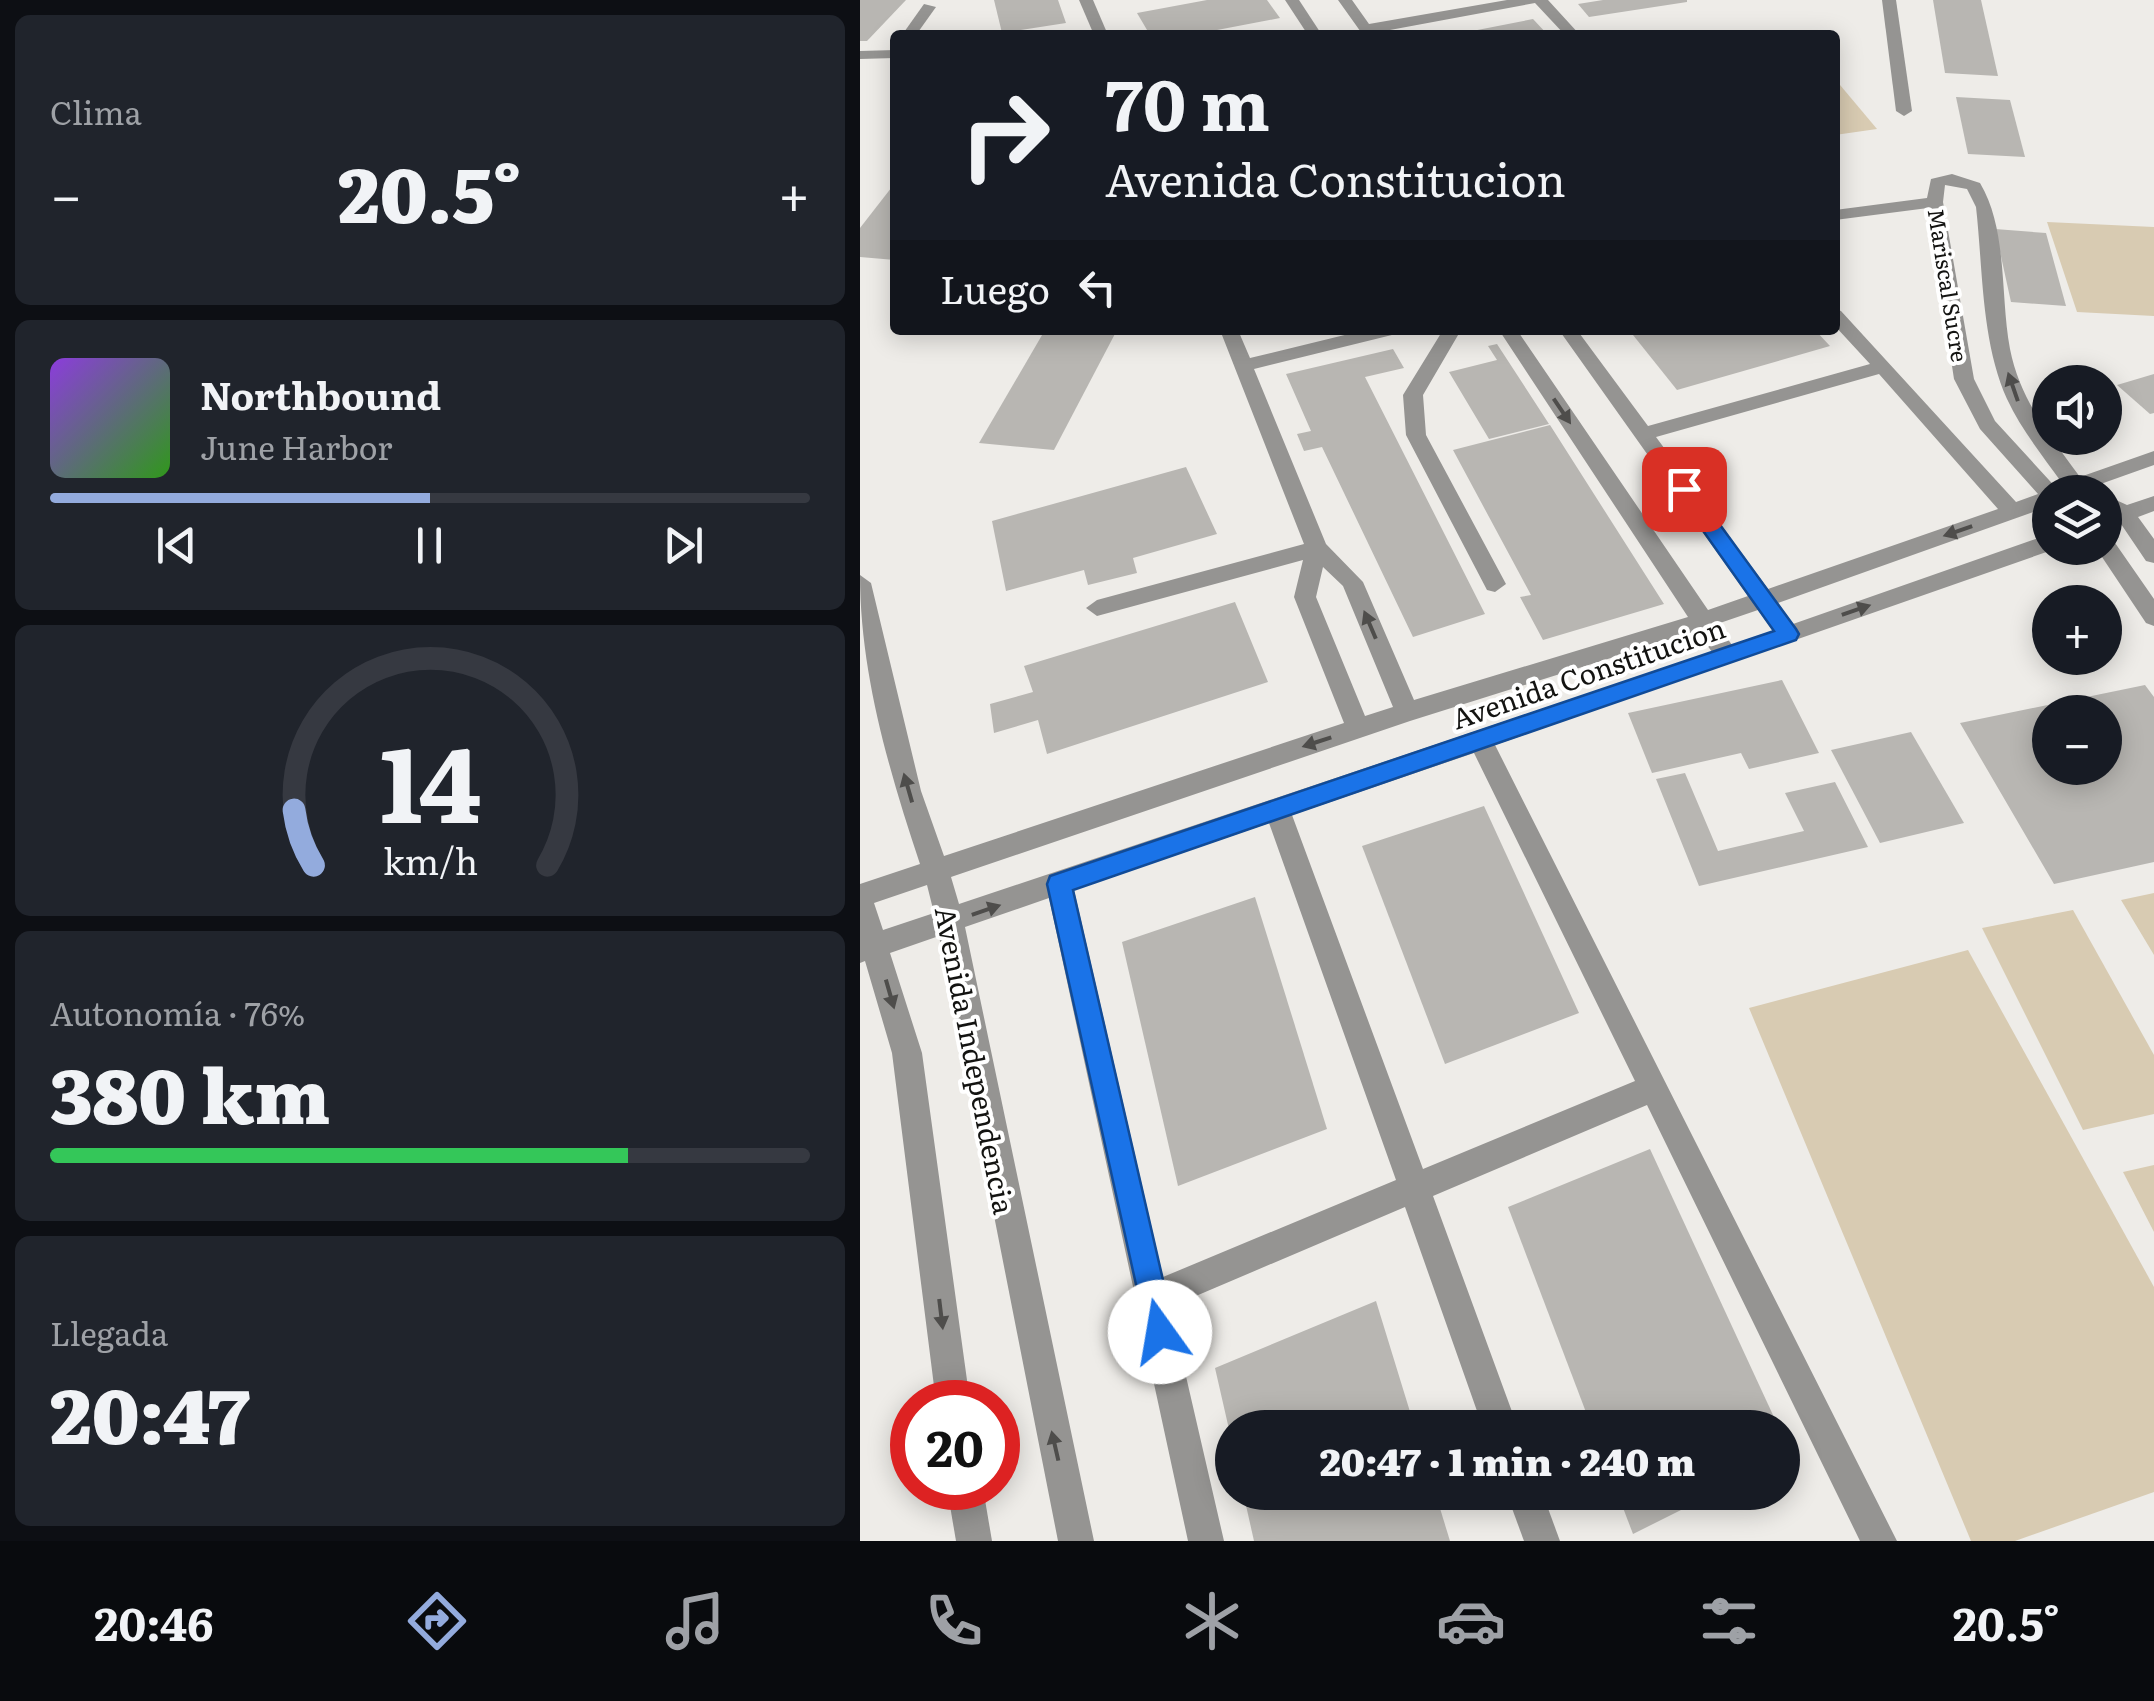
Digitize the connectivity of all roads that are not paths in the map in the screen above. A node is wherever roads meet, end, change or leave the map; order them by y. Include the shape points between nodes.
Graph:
1 (1086, 0) edge
2 (1292, 0) edge
3 (1345, 0) edge
4 (1530, 0) edge
5 (1540, 0) edge
6 (1889, 0) edge
7 (929, 7) dead end
8 (913, 30) edge
9 (1099, 30) edge
10 (1312, 30) edge
11 (1367, 30) edge
12 (1378, 30) edge
13 (1568, 30) edge
14 (890, 54) edge
15 (860, 55) edge
16 (1904, 111) dead end
17 (1935, 202) junction
18 (1840, 215) edge
19 (1840, 320) edge
20 (1231, 335) edge
21 (1368, 335) edge
22 (1449, 335) edge
23 (1511, 335) edge
24 (1572, 335) edge
25 (1244, 365) junction
26 (1883, 366) junction
27 (1644, 434) junction
28 (2154, 458) edge
29 (2032, 475) edge
30 (2065, 475) edge
31 (2112, 475) edge
32 (2154, 503) edge
33 (2032, 504) edge
34 (2122, 510) edge
35 (2012, 512) junction
36 (2122, 523) edge
37 (1317, 548) junction
38 (2032, 548) edge
39 (2154, 556) edge
40 (2119, 565) edge
41 (860, 583) edge
42 (1496, 584) dead end
43 (1764, 598) junction
44 (1096, 608) dead end
45 (2154, 616) edge
46 (1702, 621) junction
47 (1788, 634) junction
48 (1727, 657) junction
49 (1407, 712) junction
50 (1358, 728) junction
51 (1480, 740) junction
52 (1278, 809) junction
53 (936, 871) junction
54 (1059, 884) junction
55 (860, 899) edge
56 (950, 922) junction
57 (868, 947) edge
58 (1653, 1088) junction
59 (1414, 1188) junction
60 (1152, 1298) junction
61 (950, 1380) edge
62 (1494, 1410) edge
63 (969, 1510) edge
64 (1531, 1510) edge
65 (974, 1541) edge
66 (1076, 1541) edge
67 (1206, 1541) edge
68 (1542, 1541) edge
69 (1878, 1541) edge

1 - 9 lane
2 - 10 lane
3 - 11 lane
4 - 12 lane
5 - 13 lane
6 - 16 lane
7 - 8 lane
14 - 15 lane
17 - 18 lane
17 - 29 lane, Mariscal Sucre via 1964,378 1987,424
30 -> 17 lane, Mariscal Sucre via 2014,394 1984,208 1974,186 1937,182
19 - 26 lane
20 - 25 lane
21 - 25 lane
22 - 42 lane via 1413,395 1416,435
23 -> 46 lane
24 - 27 lane
25 - 37 lane
26 - 27 lane
26 - 35 lane
27 - 43 lane
28 - 31 lane
32 - 34 lane
33 - 35 lane, Avenida Constitucion
35 -> 43 lane, Avenida Constitucion
36 - 39 lane
37 - 44 lane
49 -> 37 lane via 1352,582
37 - 50 lane via 1306,597
47 -> 38 lane, Avenida Constitucion
40 - 45 lane
53 -> 41 lane, Avenida Independencia via 908,791
43 - 46 lane, Avenida Constitucion
43 - 47 lane
46 - 48 lane
46 - 49 lane, Avenida Constitucion
47 - 48 lane, Avenida Constitucion
48 - 51 lane, Avenida Constitucion
49 - 50 lane, Avenida Constitucion
50 -> 53 lane, Avenida Constitucion
51 - 52 lane, Avenida Constitucion
51 - 58 lane
52 - 54 lane, Avenida Constitucion
52 - 59 lane
53 - 55 lane, Avenida Constitucion
53 - 56 lane, Avenida Independencia
56 -> 54 lane, Avenida Constitucion
54 - 60 lane
55 - 57 lane
56 - 57 lane, Avenida Constitucion
66 -> 56 lane, Avenida Independencia
57 -> 61 lane via 908,1053
58 - 59 lane
58 - 69 lane
59 - 60 lane
59 - 62 lane
60 - 67 lane
63 - 65 lane
64 - 68 lane

